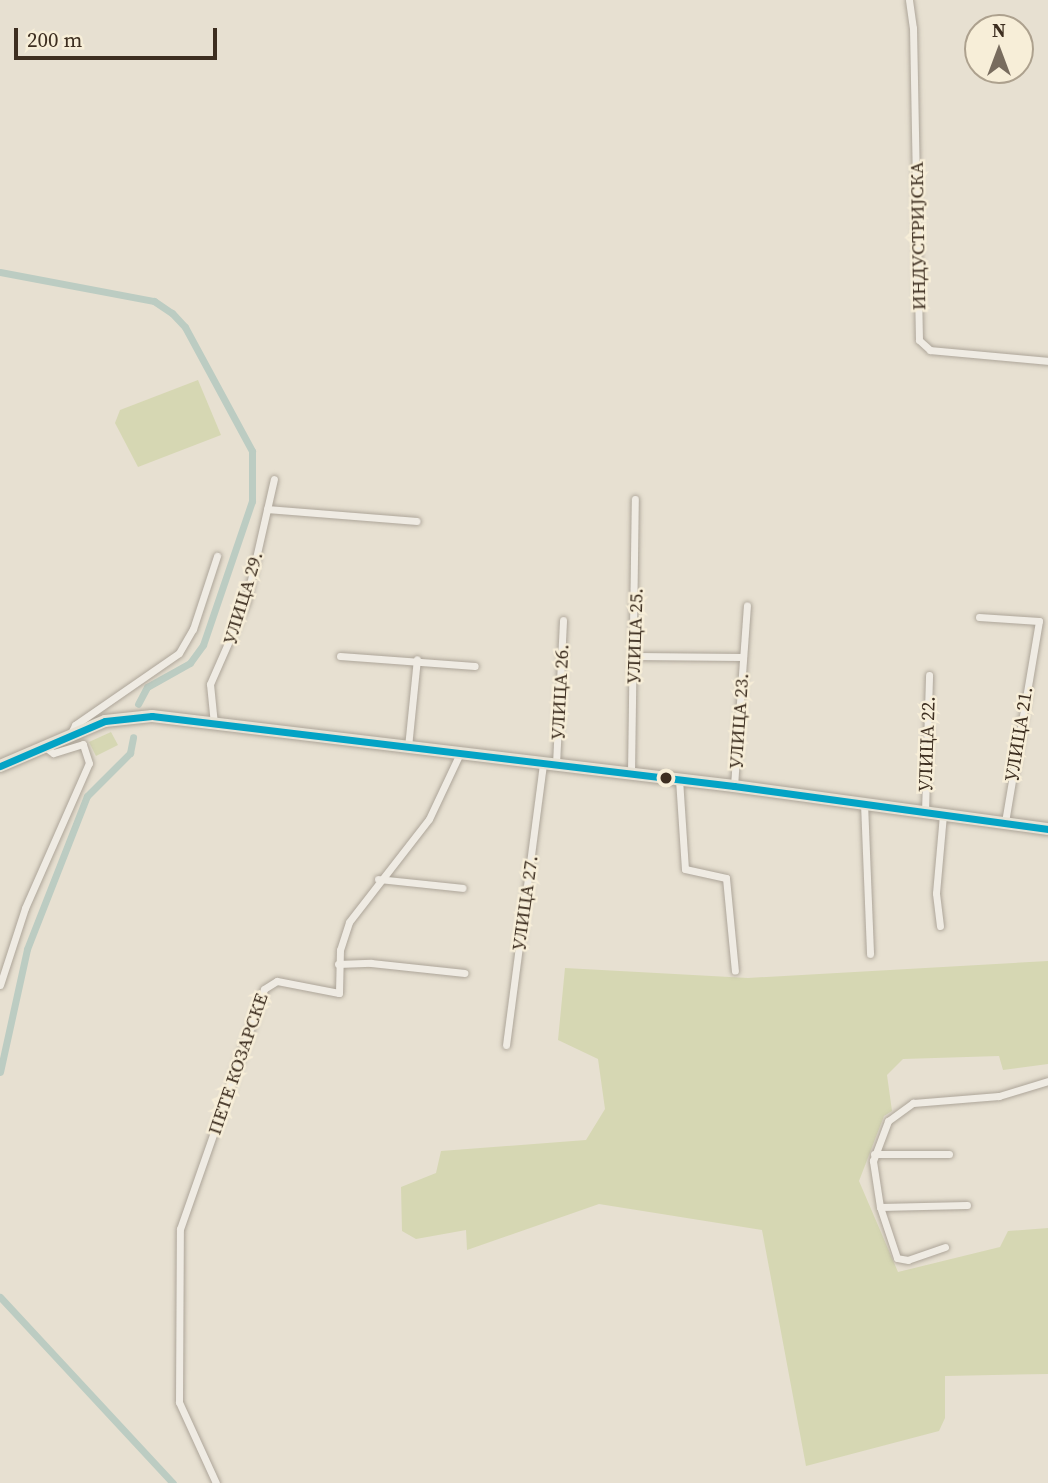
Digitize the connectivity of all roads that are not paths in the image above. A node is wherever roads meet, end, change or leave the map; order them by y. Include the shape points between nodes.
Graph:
1 (909, 0) edge
2 (1048, 361) edge
3 (274, 479) dead end
4 (635, 499) dead end
5 (267, 509) junction
6 (418, 521) dead end
7 (217, 556) dead end
8 (747, 605) dead end
9 (979, 617) dead end
10 (563, 620) dead end
11 (340, 656) dead end
12 (634, 656) junction
13 (743, 657) junction
14 (417, 659) junction
15 (475, 666) dead end
16 (929, 675) dead end
17 (214, 725) junction
18 (70, 736) junction
19 (45, 747) junction
20 (408, 747) junction
21 (460, 752) junction
22 (550, 763) junction
23 (0, 766) edge
24 (631, 773) junction
25 (679, 779) junction
26 (734, 786) junction
27 (864, 803) junction
28 (925, 812) junction
29 (943, 815) junction
30 (1005, 823) junction
31 (1048, 829) edge
32 (379, 879) junction
33 (463, 888) dead end
34 (940, 926) dead end
35 (870, 954) dead end
36 (338, 964) junction
37 (736, 971) dead end
38 (464, 973) dead end
39 (0, 985) edge
40 (506, 1045) dead end
41 (1048, 1081) edge
42 (874, 1154) junction
43 (948, 1154) dead end
44 (967, 1205) dead end
45 (880, 1207) junction
46 (945, 1247) dead end
47 (216, 1483) edge

1 - 2 street, ИНДУСТРИЈСКА via 918,180 919,341 930,350
3 - 5 street, УЛИЦА 29.
4 - 12 street, УЛИЦА 25.
5 - 6 street
5 - 17 street, УЛИЦА 29. via 246,602 210,684
7 - 18 street via 193,629 179,653 75,725
8 - 13 street, УЛИЦА 23.
9 - 30 street, УЛИЦА 21. via 1039,621
10 - 22 street, УЛИЦА 26.
11 - 14 street
12 - 13 street, УЛИЦА 23.
12 - 24 street, УЛИЦА 25.
13 - 26 street, УЛИЦА 23.
14 - 15 street
14 - 20 street
16 - 28 street, УЛИЦА 22.
17 - 18 main road via 126,717
17 - 20 main road
18 - 19 main road
19 - 23 main road
19 - 39 street via 53,753 83,744 89,763 25,908
20 - 21 main road
21 - 22 main road
21 - 32 street, ПЕТЕ КОЗАРСКЕ via 429,818
22 - 24 main road
22 - 40 street, УЛИЦА 27.
24 - 25 main road
25 - 26 main road
25 - 37 street via 685,869 726,877
26 - 27 main road
27 - 28 main road
27 - 35 street
28 - 29 main road
29 - 30 main road
29 - 34 street via 936,893
30 - 31 main road
32 - 33 street
32 - 36 street, ПЕТЕ КОЗАРСКЕ via 349,922
36 - 38 street via 372,962
36 - 47 street, ПЕТЕ КОЗАРСКЕ via 337,995 276,981 264,989 180,1229 179,1402
41 - 42 street via 999,1096 906,1105 888,1121
42 - 43 street
42 - 45 street
44 - 45 street
45 - 46 street via 897,1258 908,1260

